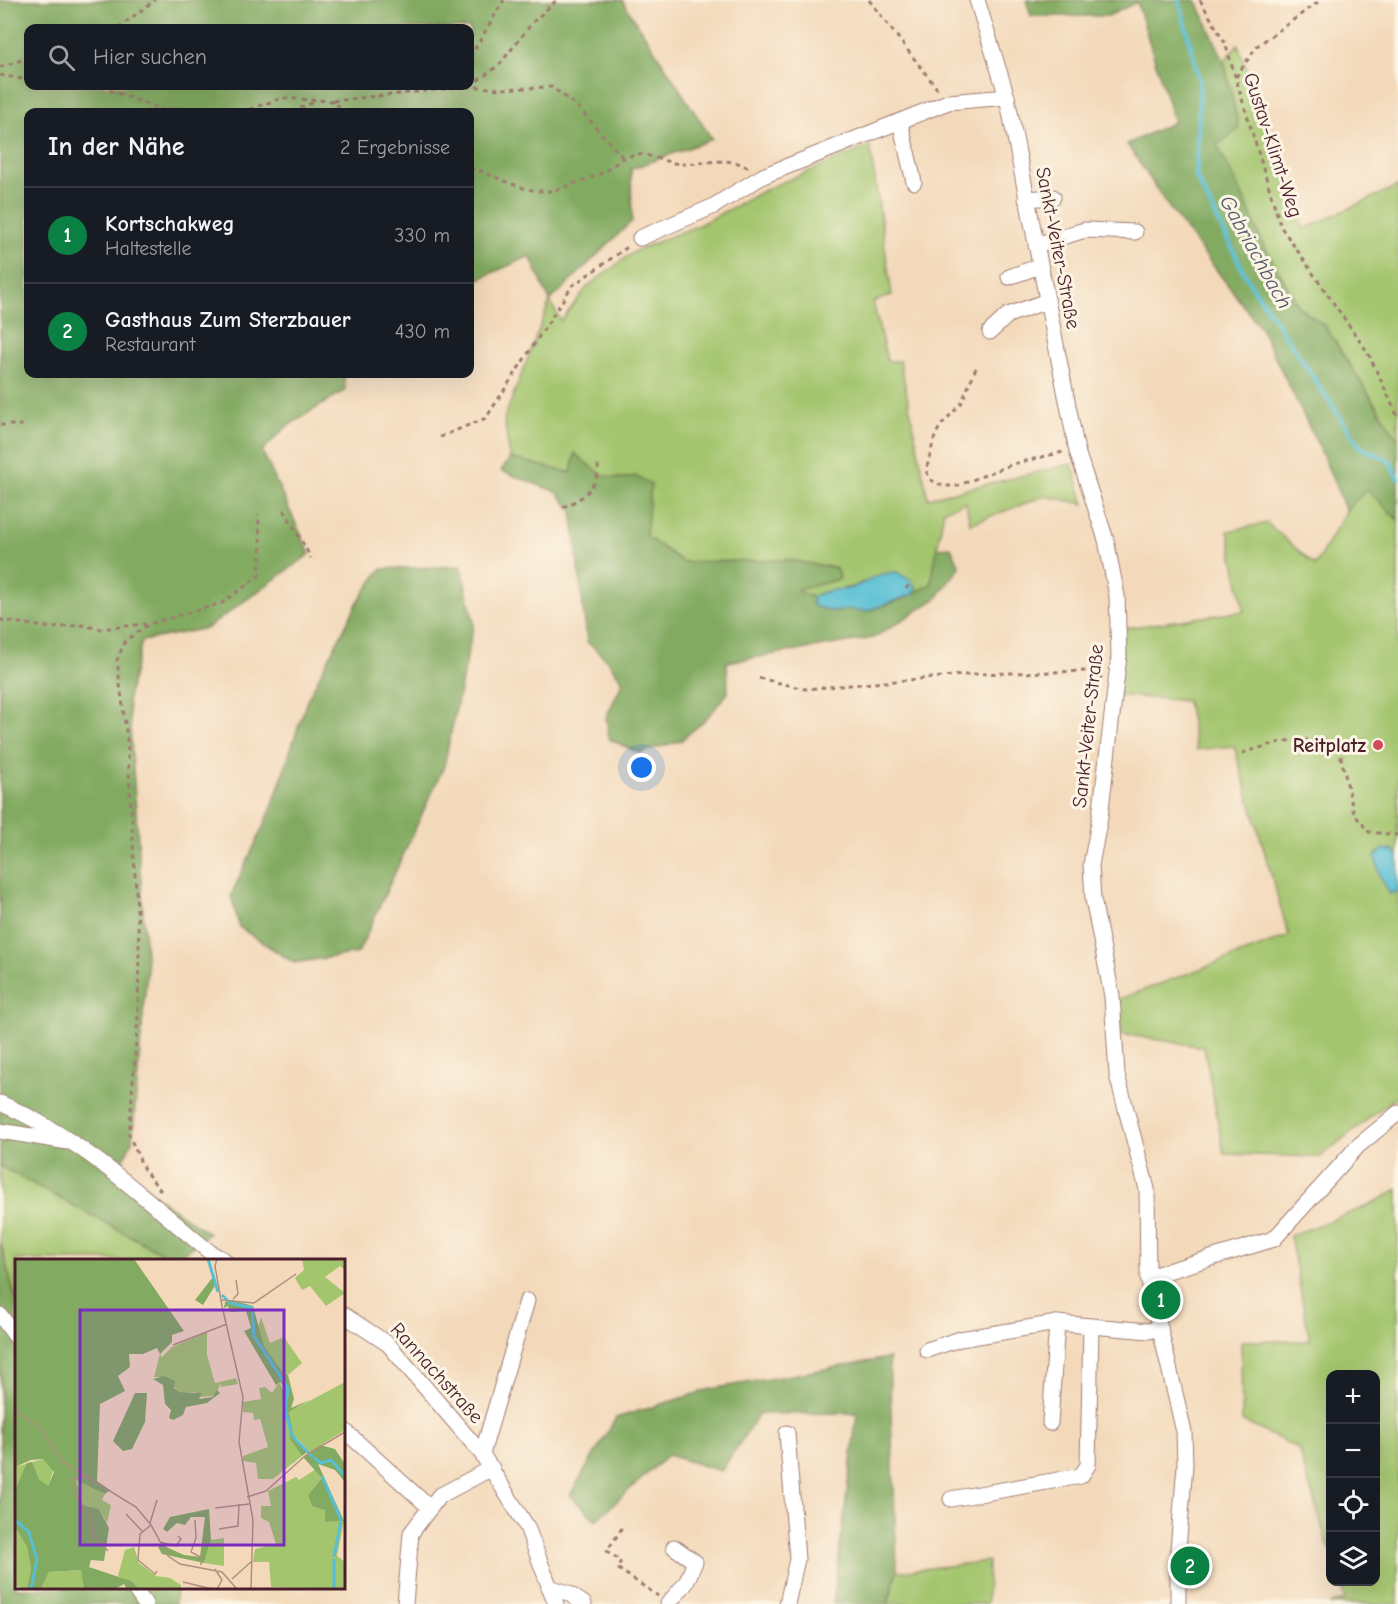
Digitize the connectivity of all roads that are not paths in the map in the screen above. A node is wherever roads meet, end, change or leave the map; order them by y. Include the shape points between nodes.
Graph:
1 (977, 0) edge
2 (1007, 97) junction
3 (900, 122) junction
4 (914, 182) dead end
5 (1053, 197) dead end
6 (1026, 199) junction
7 (1135, 232) dead end
8 (640, 238) road end
9 (1036, 245) junction
10 (1040, 266) junction
11 (1009, 277) dead end
12 (1047, 301) junction
13 (990, 332) dead end
14 (0, 1103) edge
15 (1398, 1113) edge
16 (0, 1131) edge
17 (77, 1144) junction
18 (223, 1259) edge
19 (1148, 1277) junction
20 (527, 1300) dead end
21 (0, 1315) edge
22 (345, 1316) edge
23 (1057, 1323) junction
24 (1091, 1327) junction
25 (1160, 1328) junction
26 (15, 1336) edge
27 (927, 1350) dead end
28 (1050, 1423) dead end
29 (345, 1431) edge
30 (787, 1434) dead end
31 (482, 1454) junction
32 (492, 1468) junction
33 (951, 1499) dead end
34 (430, 1508) junction
35 (674, 1547) dead end
36 (549, 1587) junction
37 (135, 1589) edge
38 (145, 1604) edge
39 (405, 1604) edge
40 (556, 1604) edge
41 (584, 1604) edge
42 (669, 1604) edge
43 (787, 1604) edge
44 (1178, 1604) edge

1 - 2 street, Sankt-Veiter-Straße
2 - 3 street via 948,102
2 - 6 street, Sankt-Veiter-Straße
3 - 4 street
3 - 8 street via 760,178 712,207
5 - 6 street
6 - 9 street, Sankt-Veiter-Straße
7 - 9 street via 1085,230
9 - 10 street, Sankt-Veiter-Straße
10 - 11 street
10 - 12 street, Sankt-Veiter-Straße
12 - 13 street via 1008,315
12 - 19 street, Sankt-Veiter-Straße via 1077,451 1106,540 1117,596 1119,656 1091,865 1093,899 1112,996 1118,1075 1147,1189
14 - 17 street
15 - 19 street via 1358,1146 1274,1239
16 - 17 street
17 - 18 street
19 - 25 street, Sankt-Veiter-Straße
20 - 31 street
21 - 26 street
22 - 31 street, Rannachstraße via 388,1344
23 - 24 street
23 - 27 street via 960,1339
23 - 28 street
24 - 25 street via 1149,1331
24 - 33 street via 1088,1465 1081,1476
25 - 44 street, Sankt-Veiter-Straße via 1184,1432
29 - 34 street
30 - 43 street via 797,1559
31 - 32 street, Rannachstraße
32 - 34 street via 439,1496
32 - 36 street, Rannachstraße via 528,1527
34 - 39 street via 411,1533
35 - 42 street via 695,1562 686,1583
36 - 40 street, Rannachstraße
36 - 41 street
37 - 38 street

